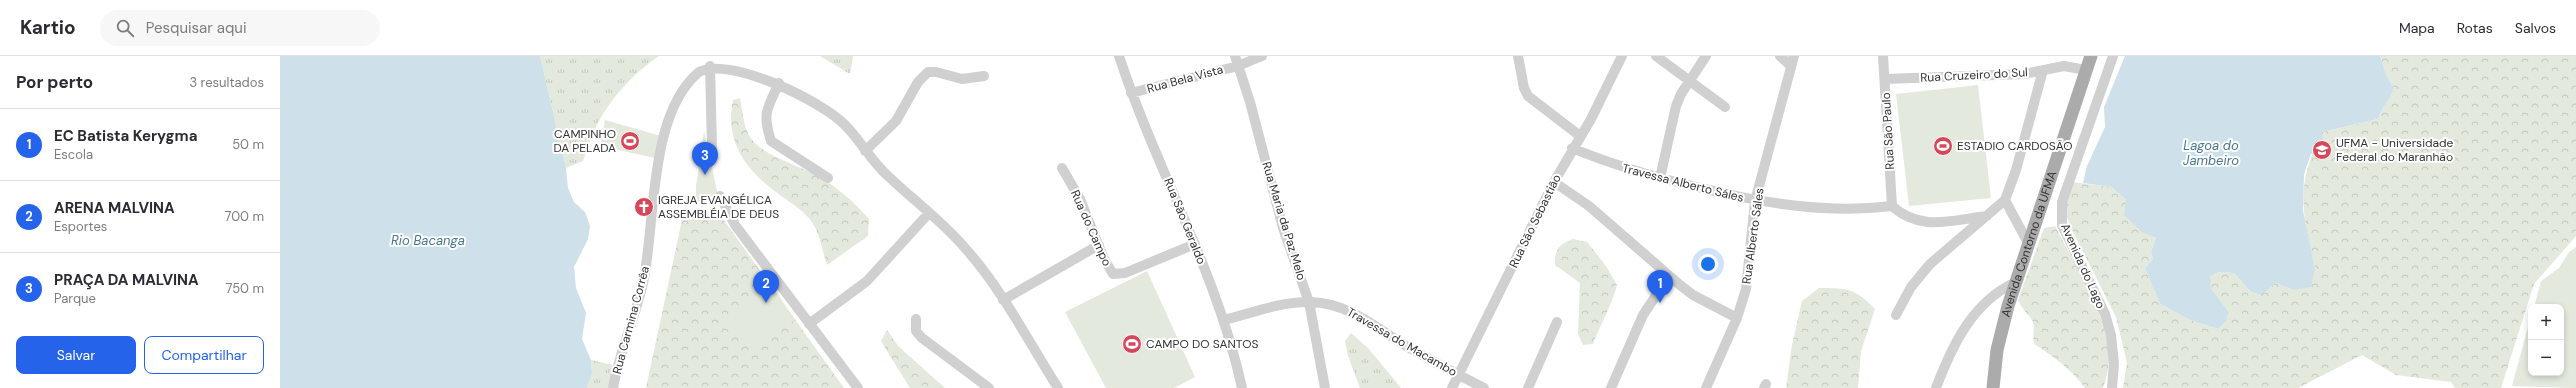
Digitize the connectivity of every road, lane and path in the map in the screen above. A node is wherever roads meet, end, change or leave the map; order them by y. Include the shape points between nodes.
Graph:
1 (1119, 56) edge
2 (1262, 56) edge
3 (1518, 56) edge
4 (1622, 56) edge
5 (1656, 56) edge
6 (1706, 56) edge
7 (1780, 56) edge
8 (1883, 56) edge
9 (2091, 56) edge
10 (2113, 56) edge
11 (1236, 61) edge
12 (1793, 61) edge
13 (2064, 61) edge
14 (710, 66) junction
15 (2043, 70) junction
16 (2086, 70) junction
17 (984, 76) dead end
18 (1885, 79) junction
19 (1690, 81) junction
20 (779, 83) junction
21 (1131, 94) junction
22 (1725, 107) dead end
23 (1580, 136) junction
24 (712, 148) dead end
25 (1572, 148) junction
26 (865, 152) junction
27 (1062, 168) dead end
28 (828, 178) dead end
29 (1660, 178) junction
30 (1554, 182) junction
31 (720, 196) dead end
32 (2005, 200) junction
33 (1755, 201) junction
34 (1892, 206) junction
35 (929, 213) junction
36 (1987, 216) junction
37 (2028, 243) junction
38 (1195, 244) junction
39 (1099, 245) junction
40 (1668, 276) junction
41 (2016, 282) junction
42 (1003, 300) junction
43 (1309, 302) junction
44 (1896, 315) dead end
45 (1737, 318) junction
46 (916, 319) dead end
47 (1224, 320) junction
48 (1557, 322) dead end
49 (809, 324) junction
50 (1458, 375) junction
51 (613, 388) edge
52 (858, 388) edge
53 (989, 388) edge
54 (1058, 388) edge
55 (1242, 388) edge
56 (1325, 388) edge
57 (1452, 388) edge
58 (1484, 388) edge
59 (1528, 388) edge
60 (1611, 388) edge
61 (1706, 388) edge
62 (1936, 388) edge
63 (1993, 388) edge
64 (2112, 388) edge

1 - 21 street, Rua São Geraldo
2 - 11 street, Rua Bela Vista
3 - 23 street via 1528,96
4 - 23 street, Rua São Sebastião
5 - 19 street
6 - 19 street
7 - 12 street
8 - 18 street, Rua São Paulo
9 - 16 main road, Avenida Contorno da UFMA
10 - 64 street, Avenida do Lago via 2062,202 2061,214 2062,225 2104,314 2111,335 2114,364
11 - 21 street, Rua Bela Vista
11 - 43 street, Rua Maria da Paz Melo via 1250,102 1283,228
12 - 33 street, Rua Alberto Sáles
13 - 15 street, Rua Cruzeiro do Sul
13 - 16 street, Rua Cruzeiro do Sul
14 - 20 street via 731,65 752,70
14 - 24 street
14 - 51 street, Rua Carmina Corrêa via 700,71 684,88 676,101 665,136 658,167 643,284 616,369
15 - 18 street, Rua Cruzeiro do Sul via 2024,74
15 - 32 street via 2016,170
16 - 37 main road, Avenida Contorno da UFMA
17 - 26 street via 962,79 928,72 918,82 896,121
18 - 34 street, Rua São Paulo
19 - 22 street
19 - 29 street via 1676,106
20 - 26 street via 810,98 845,124
20 - 28 street via 764,121 771,141
21 - 38 street, Rua São Geraldo
23 - 25 street, Rua São Sebastião
25 - 29 street, Travessa Alberto Sáles via 1605,162
25 - 30 street, Rua São Sebastião
26 - 35 street
27 - 39 street, Rua do Campo via 1080,199
29 - 33 street, Travessa Alberto Sáles
30 - 40 street via 1589,206
30 - 50 street, Rua São Sebastião
31 - 49 street via 735,225
32 - 36 street
32 - 37 street
33 - 34 street, Travessa Alberto Sáles via 1830,209 1862,210
33 - 45 street, Rua Alberto Sáles via 1746,290
34 - 36 street via 1908,219 1924,223
35 - 42 street via 966,249
35 - 49 street via 867,282
36 - 44 street via 1930,264 1911,287
37 - 41 main road, Avenida Contorno da UFMA
38 - 39 street, Rua do Campo via 1118,275 1109,269
38 - 47 street, Rua São Geraldo
39 - 42 street
40 - 45 street via 1693,295
40 - 60 street via 1643,315
41 - 62 street via 2002,288 1975,313 1953,346
41 - 63 main road, Avenida Contorno da UFMA via 2002,328
42 - 54 street
43 - 47 street, Travessa do Macambo
43 - 50 street, Travessa do Macambo via 1347,309
43 - 56 street, Rua Maria da Paz Melo
45 - 61 street, Rua Alberto Sáles
46 - 53 street via 916,331 922,338
47 - 55 street, Rua São Geraldo
48 - 59 street
49 - 52 street
50 - 57 street, Rua São Sebastião
50 - 58 street, Travessa do Macambo

